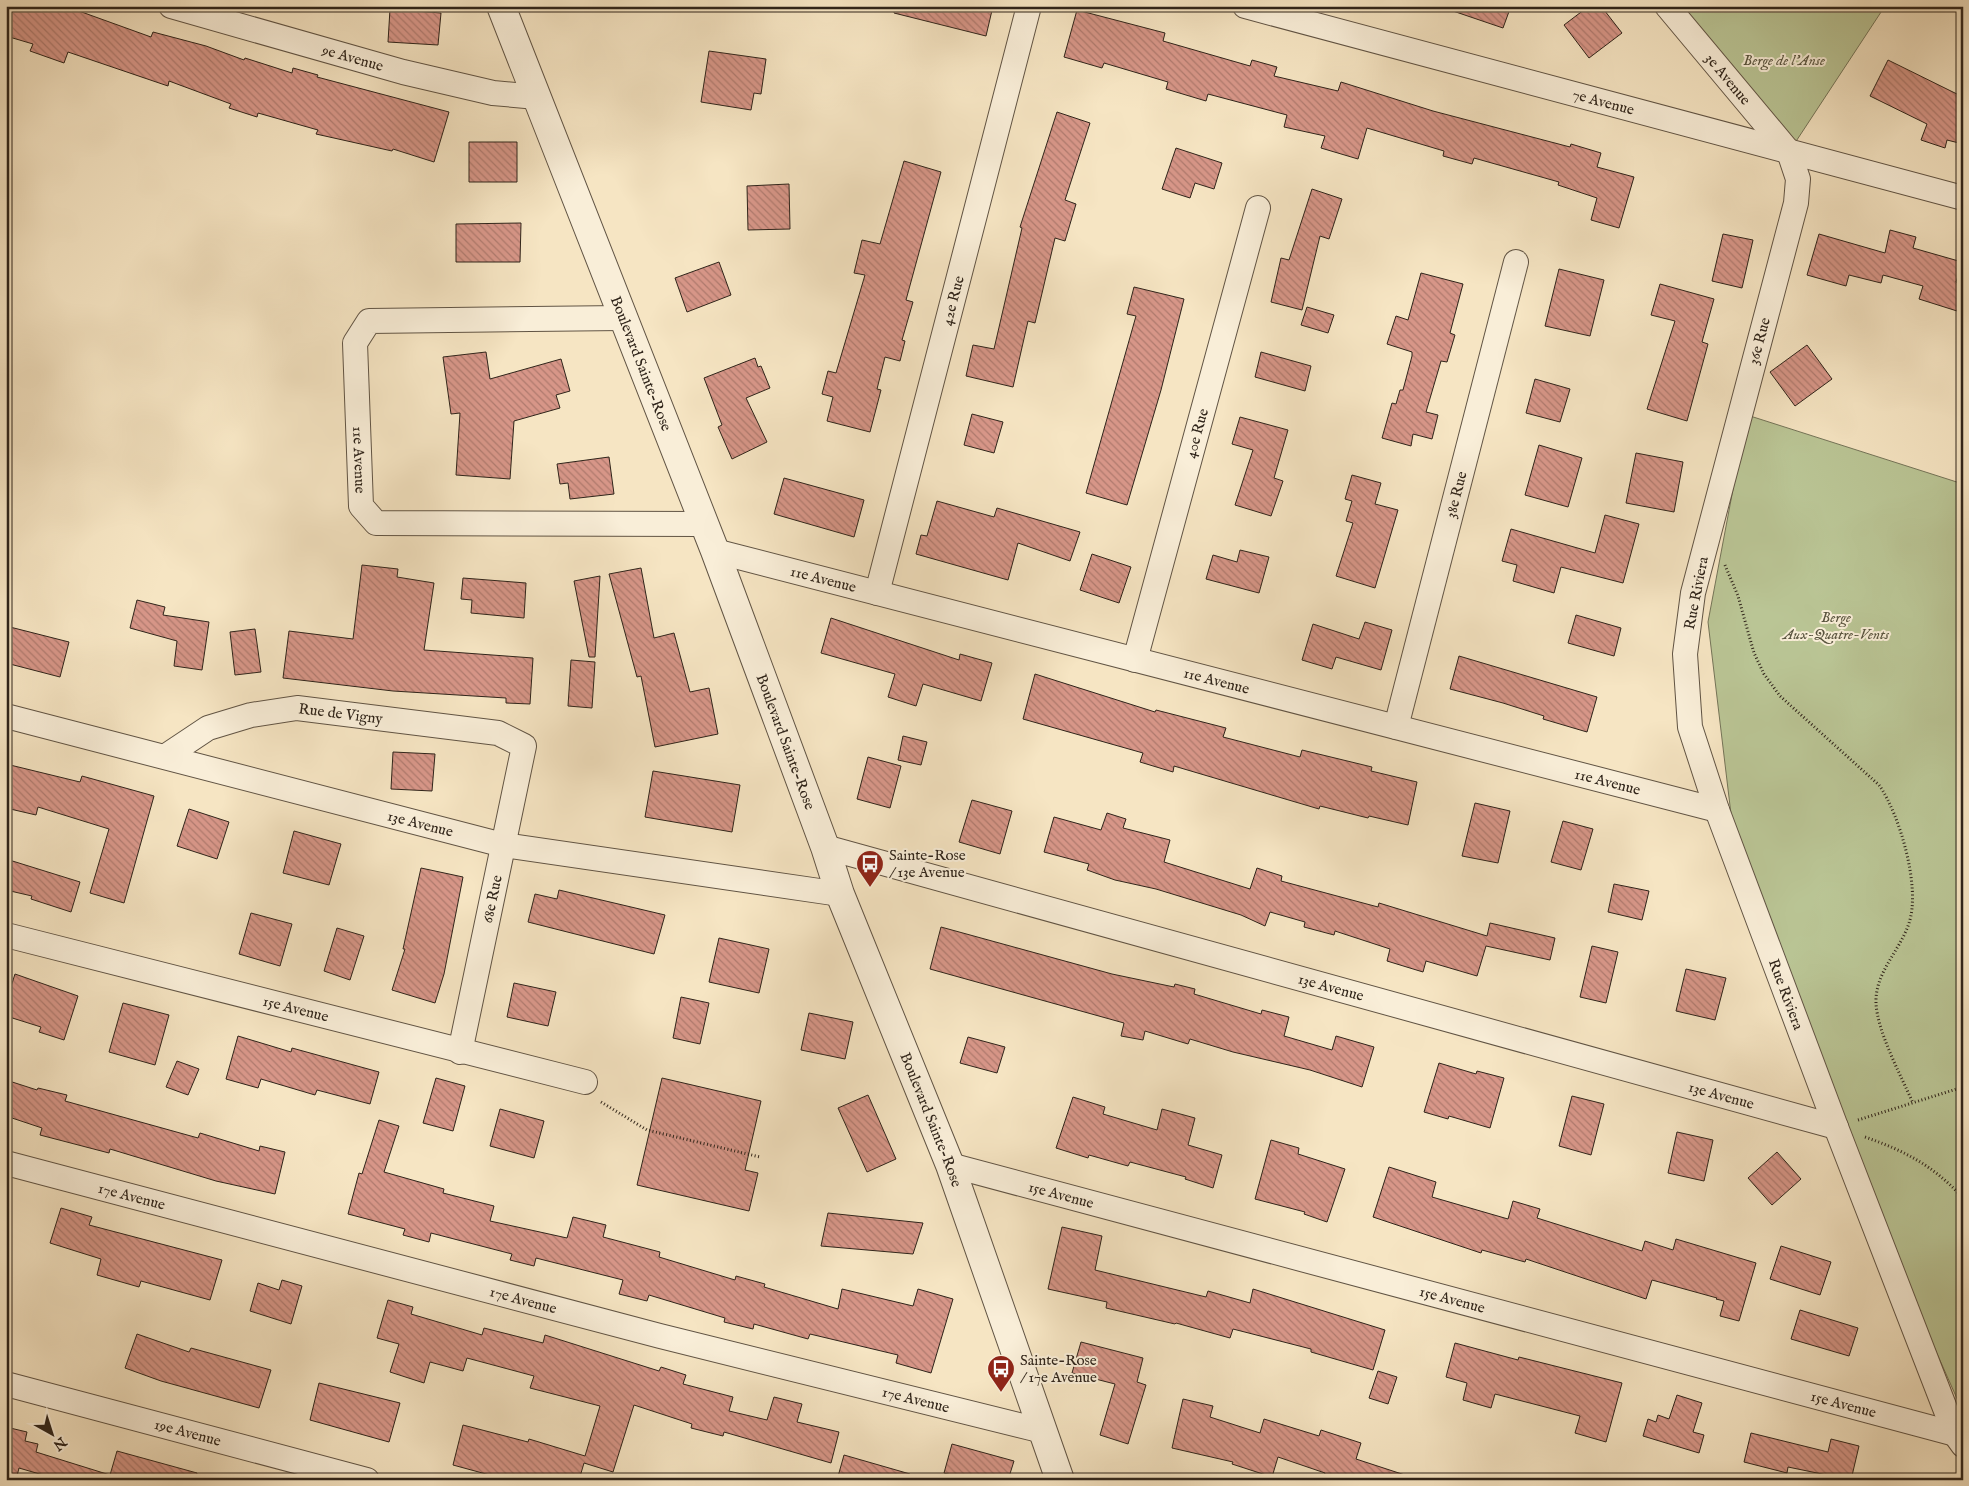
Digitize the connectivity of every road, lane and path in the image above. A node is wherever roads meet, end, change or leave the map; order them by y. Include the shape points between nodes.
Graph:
1 (171, 6) edge
2 (501, 6) edge
3 (1029, 6) edge
4 (1245, 6) edge
5 (1667, 6) edge
6 (537, 97) junction
7 (1789, 152) junction
8 (1963, 198) edge
9 (1258, 208) dead end
10 (1516, 262) dead end
11 (622, 318) junction
12 (704, 524) junction
13 (1709, 530) junction
14 (715, 551) junction
15 (877, 593) junction
16 (1135, 660) junction
17 (6, 716) edge
18 (1396, 727) junction
19 (524, 746) joint
20 (166, 756) junction
21 (1717, 810) junction
22 (503, 845) junction
23 (825, 847) junction
24 (840, 894) junction
25 (6, 936) edge
26 (460, 1052) junction
27 (585, 1082) dead end
28 (1963, 1087) edge
29 (601, 1102) dead end
30 (1913, 1103) junction
31 (1836, 1127) junction
32 (760, 1157) dead end
33 (6, 1162) edge
34 (950, 1165) junction
35 (1963, 1198) edge
36 (6, 1384) edge
37 (1043, 1431) junction
38 (1959, 1440) edge
39 (1063, 1479) edge
40 (367, 1480) edge

1 - 6 street, 9e Avenue via 402,72 493,93
2 - 6 street, Boulevard Sainte-Rose
3 - 15 street, 42e Rue
4 - 7 street, 7e Avenue
5 - 7 street, 3e Avenue
6 - 11 street, Boulevard Sainte-Rose
7 - 8 street, 7e Avenue
7 - 13 street, 36e Rue via 1798,179 1796,203
9 - 16 street, 40e Rue
10 - 18 street, 38e Rue
11 - 12 street, Boulevard Sainte-Rose
11 - 12 street, 11e Avenue via 369,321 355,343 361,506 376,523
12 - 14 street, Boulevard Sainte-Rose
13 - 21 street, Rue Riviera via 1693,593 1684,654 1690,727
13 - 30 path via 1738,596 1754,653 1764,674 1780,696 1879,785 1894,813 1913,878 1914,903 1909,924 1878,984 1877,1018
14 - 15 street, 11e Avenue
14 - 23 street, Boulevard Sainte-Rose
15 - 16 street, 11e Avenue
16 - 18 street, 11e Avenue
17 - 20 street, 13e Avenue
18 - 21 street, 11e Avenue
19 - 20 street, Rue de Vigny via 498,733 297,708 251,715 208,728
19 - 22 street, 68e Rue
20 - 22 street, 13e Avenue
21 - 31 street, Rue Riviera
22 - 24 street, 13e Avenue
22 - 26 street, 68e Rue
23 - 24 street, Boulevard Sainte-Rose
23 - 31 street, 13e Avenue
24 - 34 street, Boulevard Sainte-Rose
25 - 26 street, 15e Avenue
26 - 27 street, 15e Avenue
28 - 30 path
29 - 32 path via 647,1130
30 - 31 path
31 - 35 path via 1901,1149 1923,1163
31 - 38 street, Rue Riviera
33 - 37 street, 17e Avenue via 660,1336
34 - 37 street, Boulevard Sainte-Rose
34 - 38 street, 15e Avenue
36 - 40 street, 19e Avenue
37 - 39 street, Boulevard Sainte-Rose

